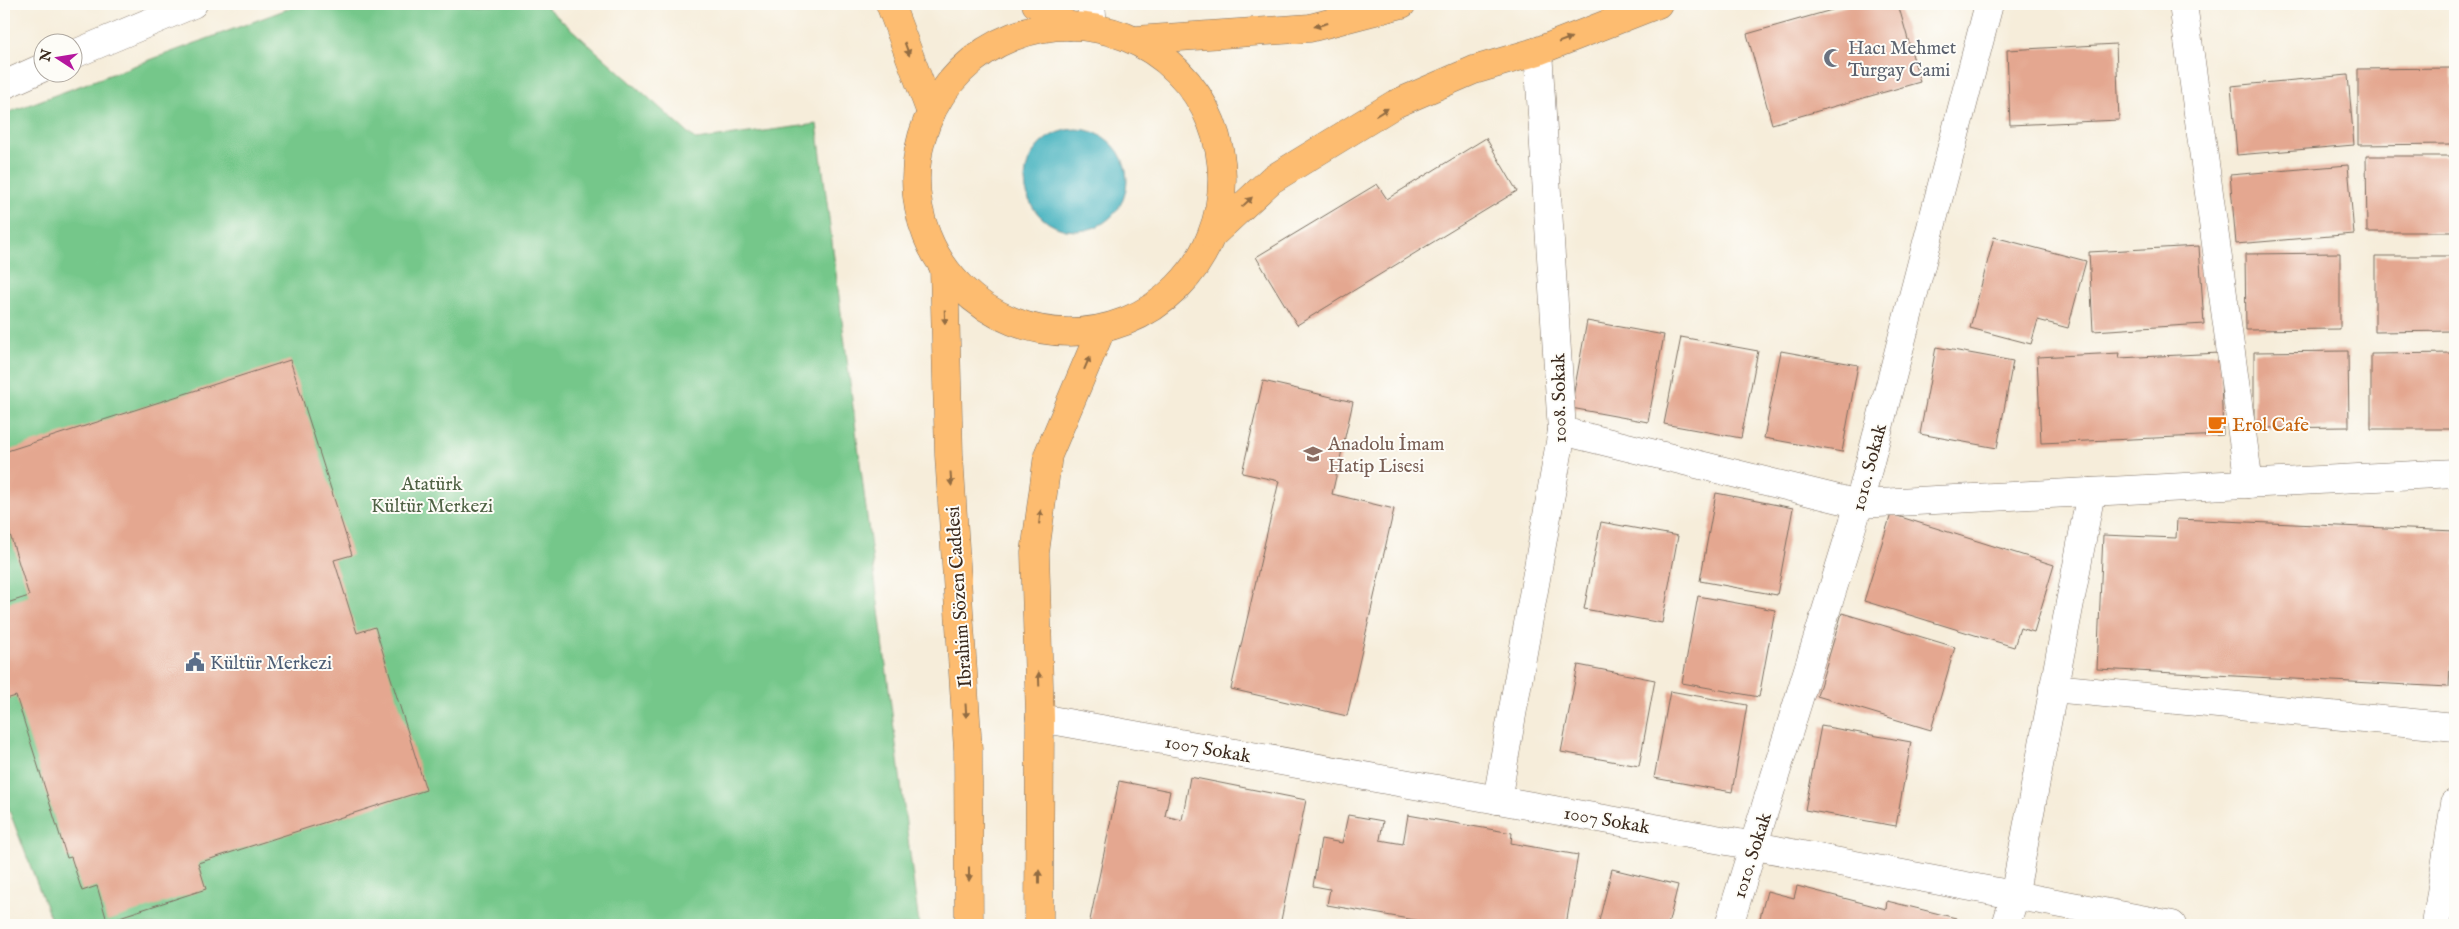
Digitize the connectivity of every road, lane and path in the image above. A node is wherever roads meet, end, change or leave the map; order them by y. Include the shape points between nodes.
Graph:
1 (193, 4) edge
2 (890, 4) edge
3 (1036, 4) edge
4 (1402, 4) edge
5 (1658, 4) edge
6 (1989, 4) edge
7 (2183, 4) edge
8 (1084, 19) edge
9 (1136, 40) junction
10 (82, 51) edge
11 (1538, 51) junction
12 (32, 72) edge
13 (4, 85) edge
14 (931, 113) junction
15 (1212, 235) junction
16 (944, 268) junction
17 (1101, 330) junction
18 (1562, 431) junction
19 (2455, 473) edge
20 (2249, 484) junction
21 (2091, 492) junction
22 (1859, 504) junction
23 (2053, 688) junction
24 (1040, 718) junction
25 (2455, 727) edge
26 (1496, 800) junction
27 (2455, 803) edge
28 (1755, 846) junction
29 (2013, 896) junction
30 (970, 925) edge
31 (1039, 925) edge
32 (1728, 925) edge
33 (2006, 925) edge
34 (2172, 925) edge
35 (2436, 925) edge

1 - 10 street
2 -> 14 main road
3 - 8 main road
4 -> 9 main road via 1310,28
11 -> 5 main road
6 - 22 street, 1010. Sokak
7 - 20 street
8 - 9 main road
8 - 14 main road via 1015,35 980,53 952,80
9 - 15 main road via 1174,66 1206,111 1219,145 1222,191
15 -> 11 main road via 1271,180 1395,104 1474,70
11 - 18 street, 1008. Sokak
12 - 13 street
14 - 16 main road via 918,152 916,192 925,232
15 - 17 main road via 1186,279 1148,312
16 - 17 main road via 967,295 997,315 1030,328 1065,333
16 -> 30 main road, Ibrahim Sözen Caddesi via 949,455 968,750
24 -> 17 main road via 1035,553 1048,454
18 - 22 street
18 - 26 street, 1008. Sokak
19 - 20 street
20 - 21 street
21 - 22 street
21 - 23 street
22 - 28 street, 1010. Sokak
23 - 25 street
23 - 29 street
24 - 26 street, 1007 Sokak
31 -> 24 main road
26 - 28 street, 1007 Sokak
27 - 35 street
28 - 29 street, 1007 Sokak
28 - 32 street, 1010. Sokak
29 - 33 street
29 - 34 street, 1007 Sokak

